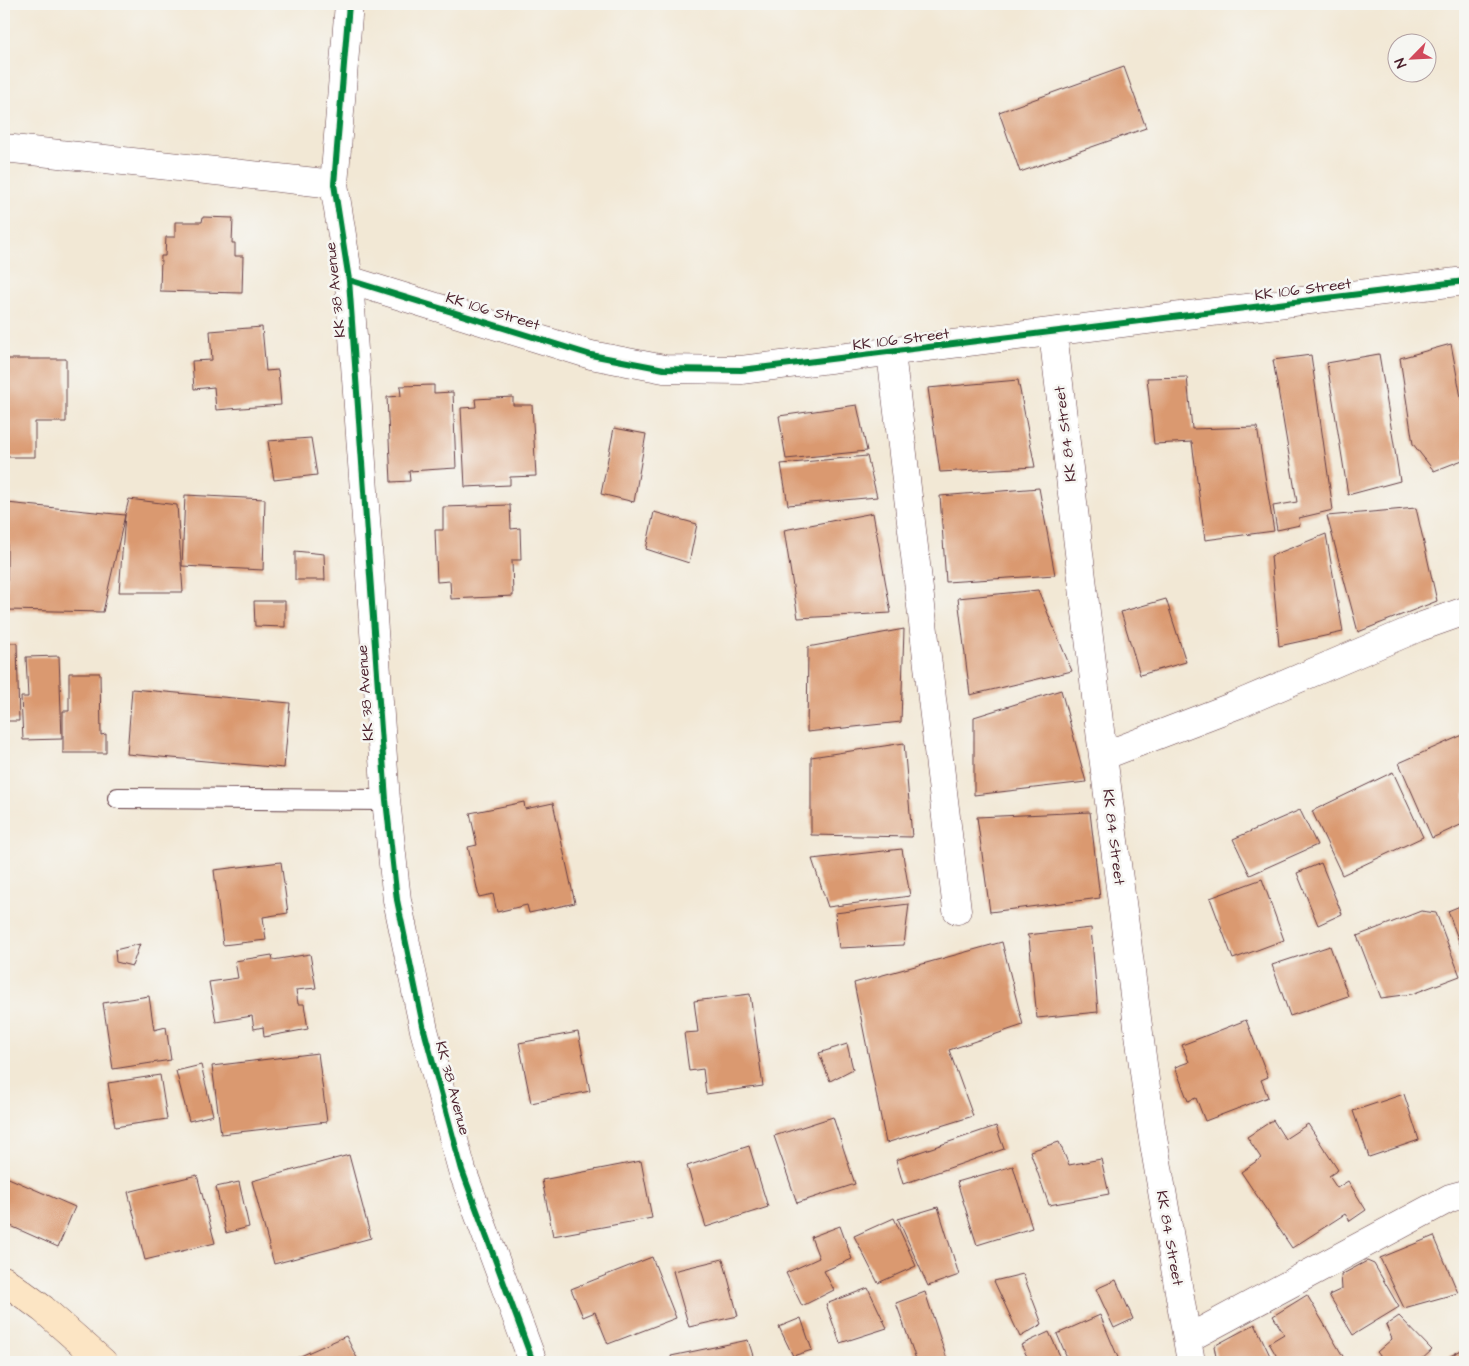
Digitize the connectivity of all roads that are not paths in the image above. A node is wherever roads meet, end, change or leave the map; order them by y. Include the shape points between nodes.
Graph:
1 (349, 4) edge
2 (4, 148) edge
3 (334, 184) junction
4 (349, 280) junction
5 (1465, 281) edge
6 (1054, 333) junction
7 (891, 353) junction
8 (1465, 611) edge
9 (1103, 756) junction
10 (118, 798) dead end
11 (386, 800) junction
12 (957, 910) dead end
13 (1465, 1194) edge
14 (4, 1280) edge
15 (1189, 1350) edge
16 (103, 1362) edge
17 (533, 1362) edge

1 - 3 street, KK 38 Avenue
2 - 3 street
3 - 4 street, KK 38 Avenue
4 - 7 street, KK 106 Street via 592,355 664,369 741,370
4 - 11 street, KK 38 Avenue
5 - 6 street, KK 106 Street
6 - 7 street, KK 106 Street
6 - 9 street, KK 84 Street
7 - 12 street
8 - 9 street
9 - 15 street, KK 84 Street via 1151,1126
10 - 11 lane
11 - 17 street, KK 38 Avenue via 397,900 424,1030 462,1170
13 - 15 street, KK 84 Street via 1450,1198
14 - 16 main road via 43,1309

